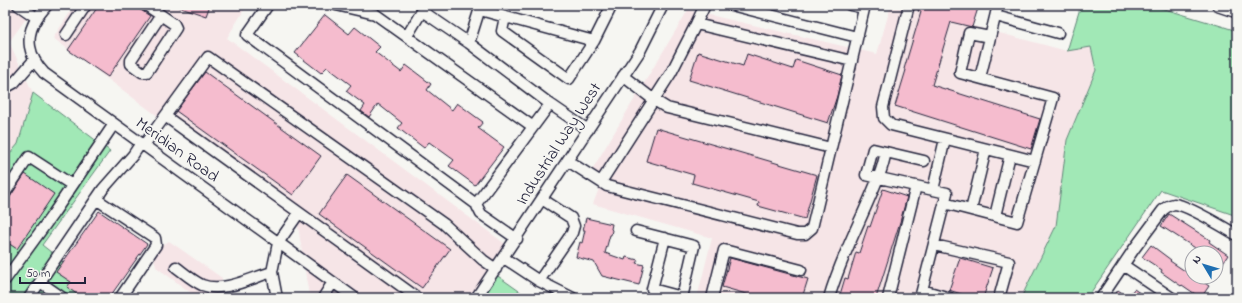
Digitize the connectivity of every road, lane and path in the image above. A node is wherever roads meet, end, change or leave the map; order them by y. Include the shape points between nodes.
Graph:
1 (18, 5) edge
2 (47, 5) edge
3 (86, 5) edge
4 (146, 5) edge
5 (268, 5) edge
6 (336, 5) edge
7 (612, 5) edge
8 (663, 5) edge
9 (705, 5) edge
10 (731, 5) edge
11 (850, 5) edge
12 (909, 5) edge
13 (998, 5) edge
14 (1218, 5) edge
15 (480, 7) edge
16 (865, 7) edge
17 (423, 8) edge
18 (1237, 11) edge
19 (161, 15) junction
20 (996, 16) junction
21 (505, 17) junction
22 (37, 18) junction
23 (696, 24) junction
24 (1058, 33) dead end
25 (66, 35) dead end
26 (407, 36) junction
27 (858, 37) junction
28 (990, 37) junction
29 (470, 42) junction
30 (594, 42) junction
31 (34, 60) junction
32 (852, 61) junction
33 (623, 76) junction
34 (980, 78) junction
35 (5, 88) edge
36 (654, 100) junction
37 (550, 104) junction
38 (165, 116) junction
39 (114, 124) junction
40 (532, 126) junction
41 (588, 130) junction
42 (945, 139) junction
43 (142, 144) junction
44 (831, 148) junction
45 (986, 149) junction
46 (1010, 155) junction
47 (568, 161) junction
48 (924, 161) dead end
49 (1035, 161) junction
50 (878, 178) junction
51 (601, 182) junction
52 (72, 185) junction
53 (916, 186) junction
54 (933, 190) junction
55 (5, 193) edge
56 (96, 199) junction
57 (542, 199) junction
58 (944, 203) junction
59 (476, 204) junction
60 (971, 210) junction
61 (299, 213) junction
62 (995, 216) junction
63 (636, 231) dead end
64 (1237, 235) edge
65 (665, 238) junction
66 (517, 239) junction
67 (278, 242) junction
68 (934, 245) junction
69 (504, 258) junction
70 (1124, 265) junction
71 (9, 266) edge
72 (176, 267) dead end
73 (496, 269) junction
74 (802, 270) dead end
75 (272, 272) junction
76 (5, 280) edge
77 (40, 282) junction
78 (333, 282) junction
79 (539, 282) junction
80 (921, 294) edge
81 (682, 297) edge
82 (29, 298) edge
83 (63, 298) edge
84 (120, 298) edge
85 (277, 298) edge
86 (323, 298) edge
87 (355, 298) edge
88 (414, 298) edge
89 (476, 298) edge
90 (573, 298) edge
91 (712, 298) edge
92 (829, 298) edge
93 (888, 298) edge
94 (950, 298) edge
95 (999, 298) edge
96 (1101, 298) edge
97 (1172, 298) edge

1 - 22 street
2 - 22 street, Meridian Road
3 - 25 street
4 - 19 street
5 - 59 street via 247,35
6 - 26 street via 375,14
7 - 30 street
8 - 33 street, Industrial Way West via 640,51
9 - 23 street
10 - 27 street
11 - 16 street
12 - 42 street via 883,107 884,118 891,125
13 - 20 street
14 - 18 main road
15 - 21 street
15 - 29 street
16 - 27 street
17 - 26 street
17 - 29 street
19 - 19 street via 131,60 131,64 142,72 147,72 176,28
20 - 24 street
20 - 28 street
21 - 30 street
21 - 30 street via 502,31 569,79
22 - 31 street, Meridian Road via 30,37
23 - 32 street
23 - 36 street
26 - 40 street
27 - 32 street
28 - 34 street
28 - 34 street via 969,33 960,72
29 - 37 street
31 - 35 street via 14,83
31 - 39 street, Meridian Road via 48,77
32 - 44 street
33 - 36 street
33 - 41 street, Industrial Way West
34 - 49 street via 1053,98
36 - 44 street via 667,108
36 - 51 street
37 - 40 street
37 - 41 street
38 - 43 street
38 - 61 street
38 - 73 street via 208,57 444,224
39 - 43 street, Meridian Road
39 - 52 street
40 - 59 street
41 - 47 street, Industrial Way West
42 - 45 street
42 - 54 street
43 - 56 street
43 - 67 street, Meridian Road
44 - 51 street via 812,228 805,234 608,186
45 - 46 street
45 - 60 street
46 - 49 street
46 - 62 street
47 - 51 street
47 - 57 street, Industrial Way West
48 - 50 street via 886,152
49 - 62 street via 1018,222
50 - 53 street
50 - 92 street via 848,244
52 - 55 street via 29,157
52 - 71 street
53 - 54 street
53 - 93 street
54 - 58 street via 947,193
56 - 77 street
56 - 84 street via 155,238 156,245
57 - 66 street, Industrial Way West
57 - 79 street via 571,218 574,226 572,233
58 - 60 street
58 - 68 street
59 - 66 street via 481,214
60 - 62 street
61 - 67 street
61 - 88 street via 415,296
63 - 65 street
64 - 70 street via 1190,209 1173,204 1163,210
65 - 81 street via 694,246
65 - 81 street via 652,289
66 - 69 street, Industrial Way West
67 - 75 street
67 - 78 street, Meridian Road
68 - 80 street
68 - 95 street via 1009,262
69 - 73 street, Industrial Way West
69 - 79 street
70 - 96 street
70 - 97 street
71 - 76 street
72 - 75 street via 203,285 213,287 230,286
73 - 89 street, Industrial Way West
74 - 91 street via 724,250
75 - 85 street
77 - 82 street
77 - 83 street
78 - 86 street
78 - 87 street, Meridian Road
79 - 90 street
80 - 94 street

